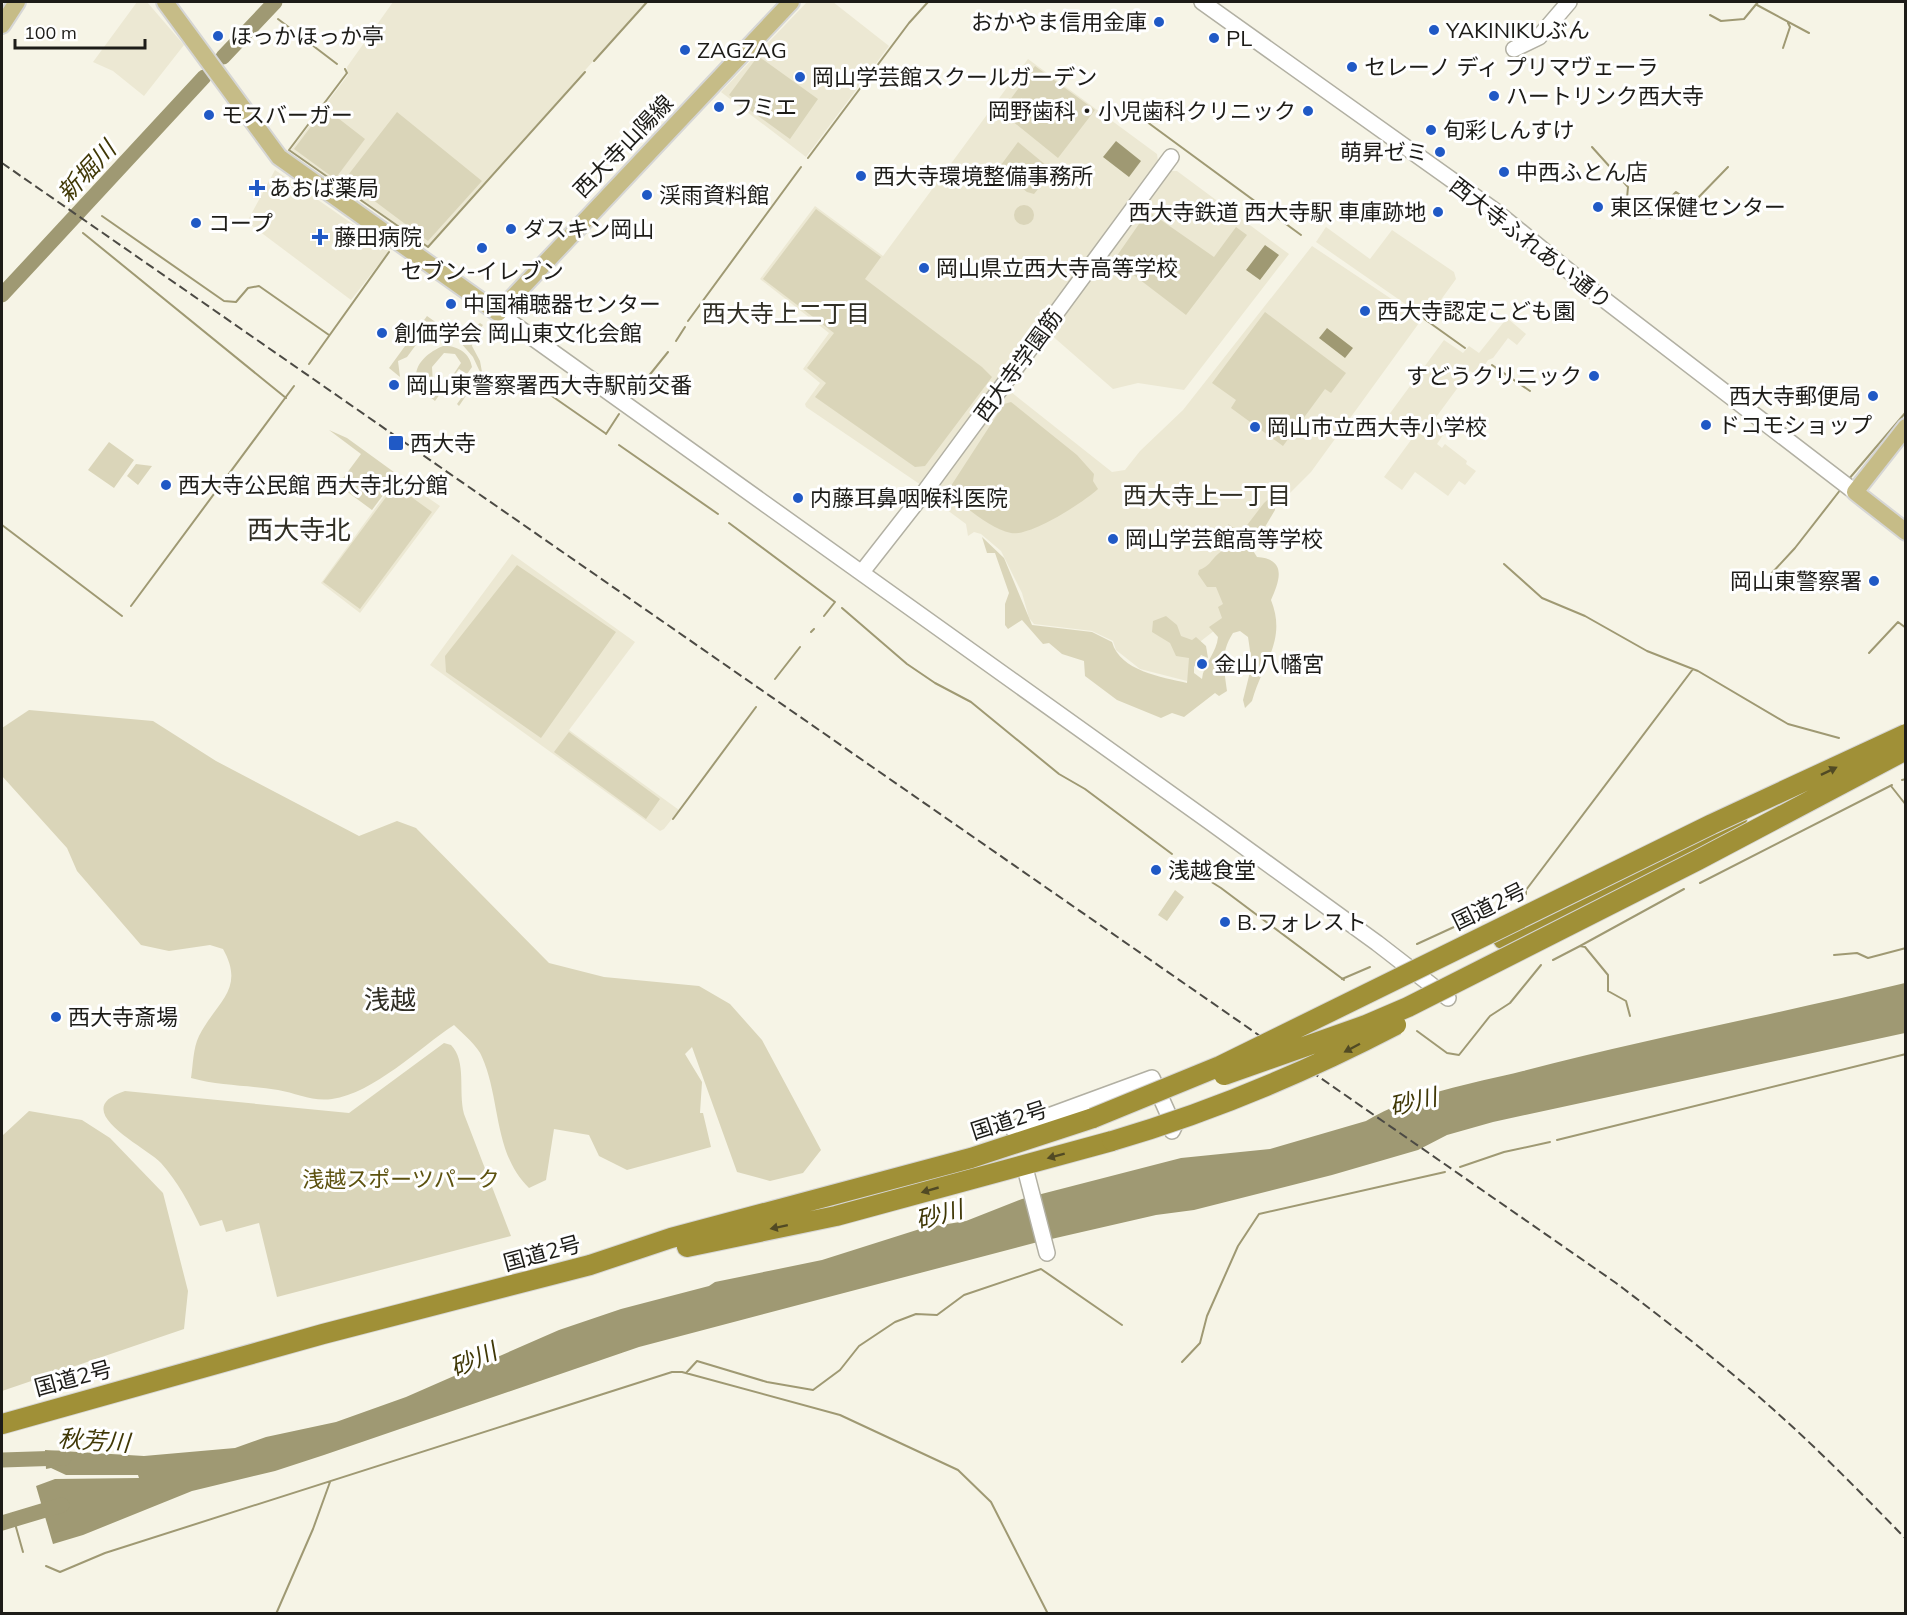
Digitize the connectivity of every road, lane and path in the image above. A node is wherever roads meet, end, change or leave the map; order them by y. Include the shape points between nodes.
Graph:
1 (17, 2) edge
2 (165, 2) edge
3 (779, 2) edge
4 (791, 2) edge
5 (1202, 2) edge
6 (1569, 2) edge
7 (2, 25) edge
8 (1514, 49) dead end
9 (1171, 157) dead end
10 (493, 309) junction
11 (1905, 427) edge
12 (1848, 487) junction
13 (1905, 532) edge
14 (862, 572) junction
15 (1905, 734) edge
16 (1905, 750) edge
17 (1787, 781) dead end
18 (1793, 820) dead end
19 (1588, 902) junction
20 (1530, 946) junction
21 (1446, 954) junction
22 (1448, 998) dead end
23 (1277, 1058) junction
24 (1220, 1066) junction
25 (1097, 1112) junction
26 (1013, 1129) dead end
27 (1120, 1143) junction
28 (1024, 1164) junction
29 (841, 1187) junction
30 (1046, 1249) dead end
31 (590, 1265) junction
32 (2, 1424) edge

1 - 7 main road
2 - 10 main road via 279,157
3 - 10 main road, 西大寺山陽線
4 - 10 main road, 西大寺山陽線
5 - 12 street, 西大寺ふれあい通り via 1494,210
6 - 8 street via 1539,37
9 - 14 street, 西大寺学園筋
10 - 14 street
11 - 12 main road
12 - 13 main road
14 - 22 street
21 -> 15 highway, 国道2号, bridge
16 - 20 highway, 国道2号, bridge
17 - 19 highway via 1718,832
18 - 19 highway via 1712,843
19 - 23 highway, bridge
19 - 24 highway, bridge via 1315,1030
20 - 23 highway, 国道2号, bridge via 1397,1012
20 -> 27 highway, bridge via 1412,1016 1288,1079
21 - 24 highway, 国道2号, bridge
21 - 25 highway, bridge via 1390,973
23 - 25 highway, 国道2号, bridge
24 - 25 highway, 国道2号, bridge
25 - 29 highway
25 - 29 highway, 国道2号 via 971,1158
26 - 27 street via 1152,1078 1174,1130
27 -> 28 highway
28 - 30 street
28 -> 31 highway via 836,1216
29 - 31 highway, 国道2号 via 759,1206
31 - 32 highway, 国道2号 via 323,1334

